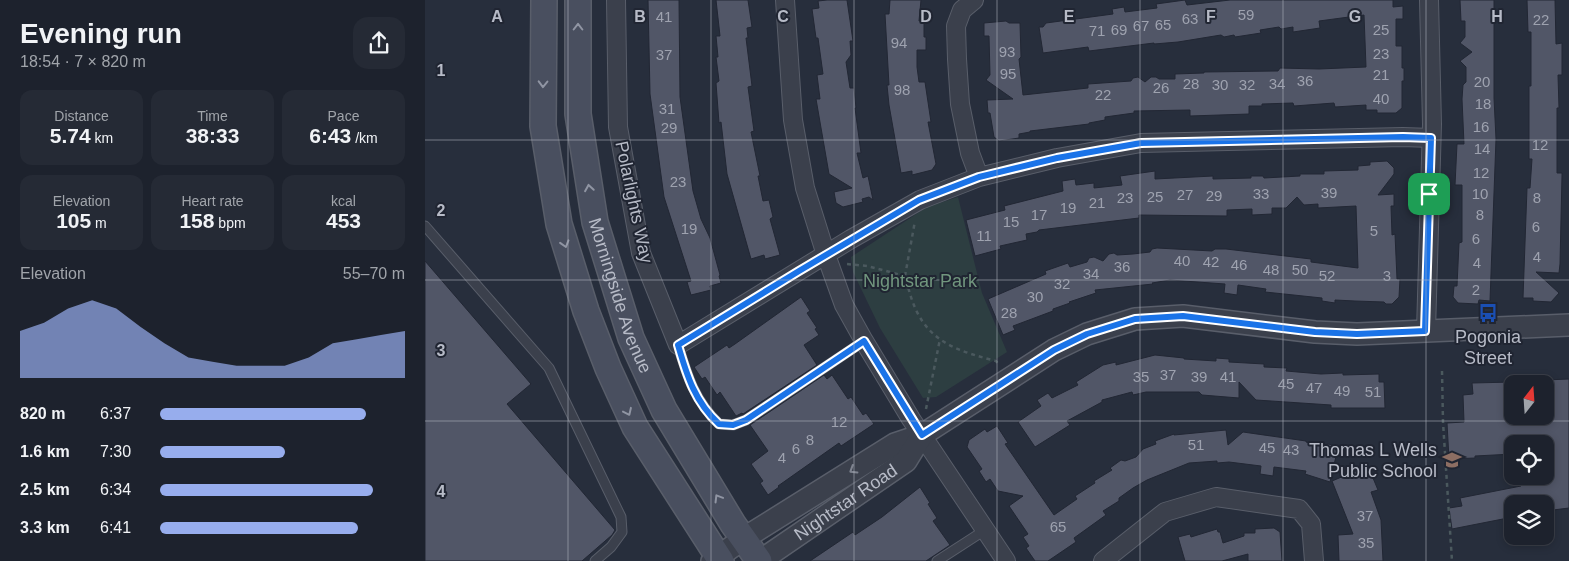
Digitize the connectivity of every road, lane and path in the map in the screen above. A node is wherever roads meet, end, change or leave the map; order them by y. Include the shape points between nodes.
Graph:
1 (544, 0) edge
2 (578, 0) edge
3 (616, 0) edge
4 (785, 0) edge
5 (974, 0) edge
6 (1429, 0) edge
7 (1431, 138) junction
8 (979, 177) junction
9 (919, 200) junction
10 (425, 226) edge
11 (826, 255) junction
12 (847, 264) dead end
13 (905, 276) junction
14 (1569, 325) edge
15 (1425, 331) junction
16 (940, 339) junction
17 (864, 341) junction
18 (678, 345) junction
19 (1442, 371) dead end
20 (1009, 379) junction
21 (926, 409) dead end
22 (922, 435) junction
23 (985, 530) junction
24 (743, 539) junction
25 (717, 560) edge
26 (595, 561) edge
27 (759, 561) edge
28 (937, 561) edge
29 (1006, 561) edge
30 (1103, 561) edge
31 (1314, 561) edge
32 (1452, 561) edge

1 -> 25 main road, Morningside Avenue via 543,126 559,224 586,311 635,427
24 -> 2 main road, Morningside Avenue via 664,410 631,338 595,222 578,114
3 - 18 street, Polarlights Way via 618,128 641,253
4 - 11 street via 793,120 805,188
5 - 8 street via 963,10 956,26 960,104 970,153
6 - 7 street
7 - 8 street via 1141,143 1057,158
7 - 15 street
8 - 9 street
9 - 11 street
9 - 13 path
10 - 26 lane via 549,368 621,517 622,532
11 - 17 street via 844,305
11 - 18 street
12 - 13 path
13 - 16 path via 918,315
14 - 15 street, Nightstar Road
15 - 20 street, Nightstar Road via 1357,334 1183,316 1135,319 1087,334 1054,350
16 - 20 path via 959,351 996,361
16 - 21 path
17 - 18 lane via 746,420 733,425 719,424 706,412 690,384
17 - 22 street
19 - 32 path
20 - 22 street, Nightstar Road
22 - 23 street
22 -> 24 street, Nightstar Road via 895,444
22 - 27 street, Nightstar Road via 906,461
23 - 28 lane
23 - 29 street
24 - 25 street, Nightstar Road
24 - 27 main road, Morningside Avenue
30 - 31 street via 1165,512 1216,497 1299,510 1311,524

